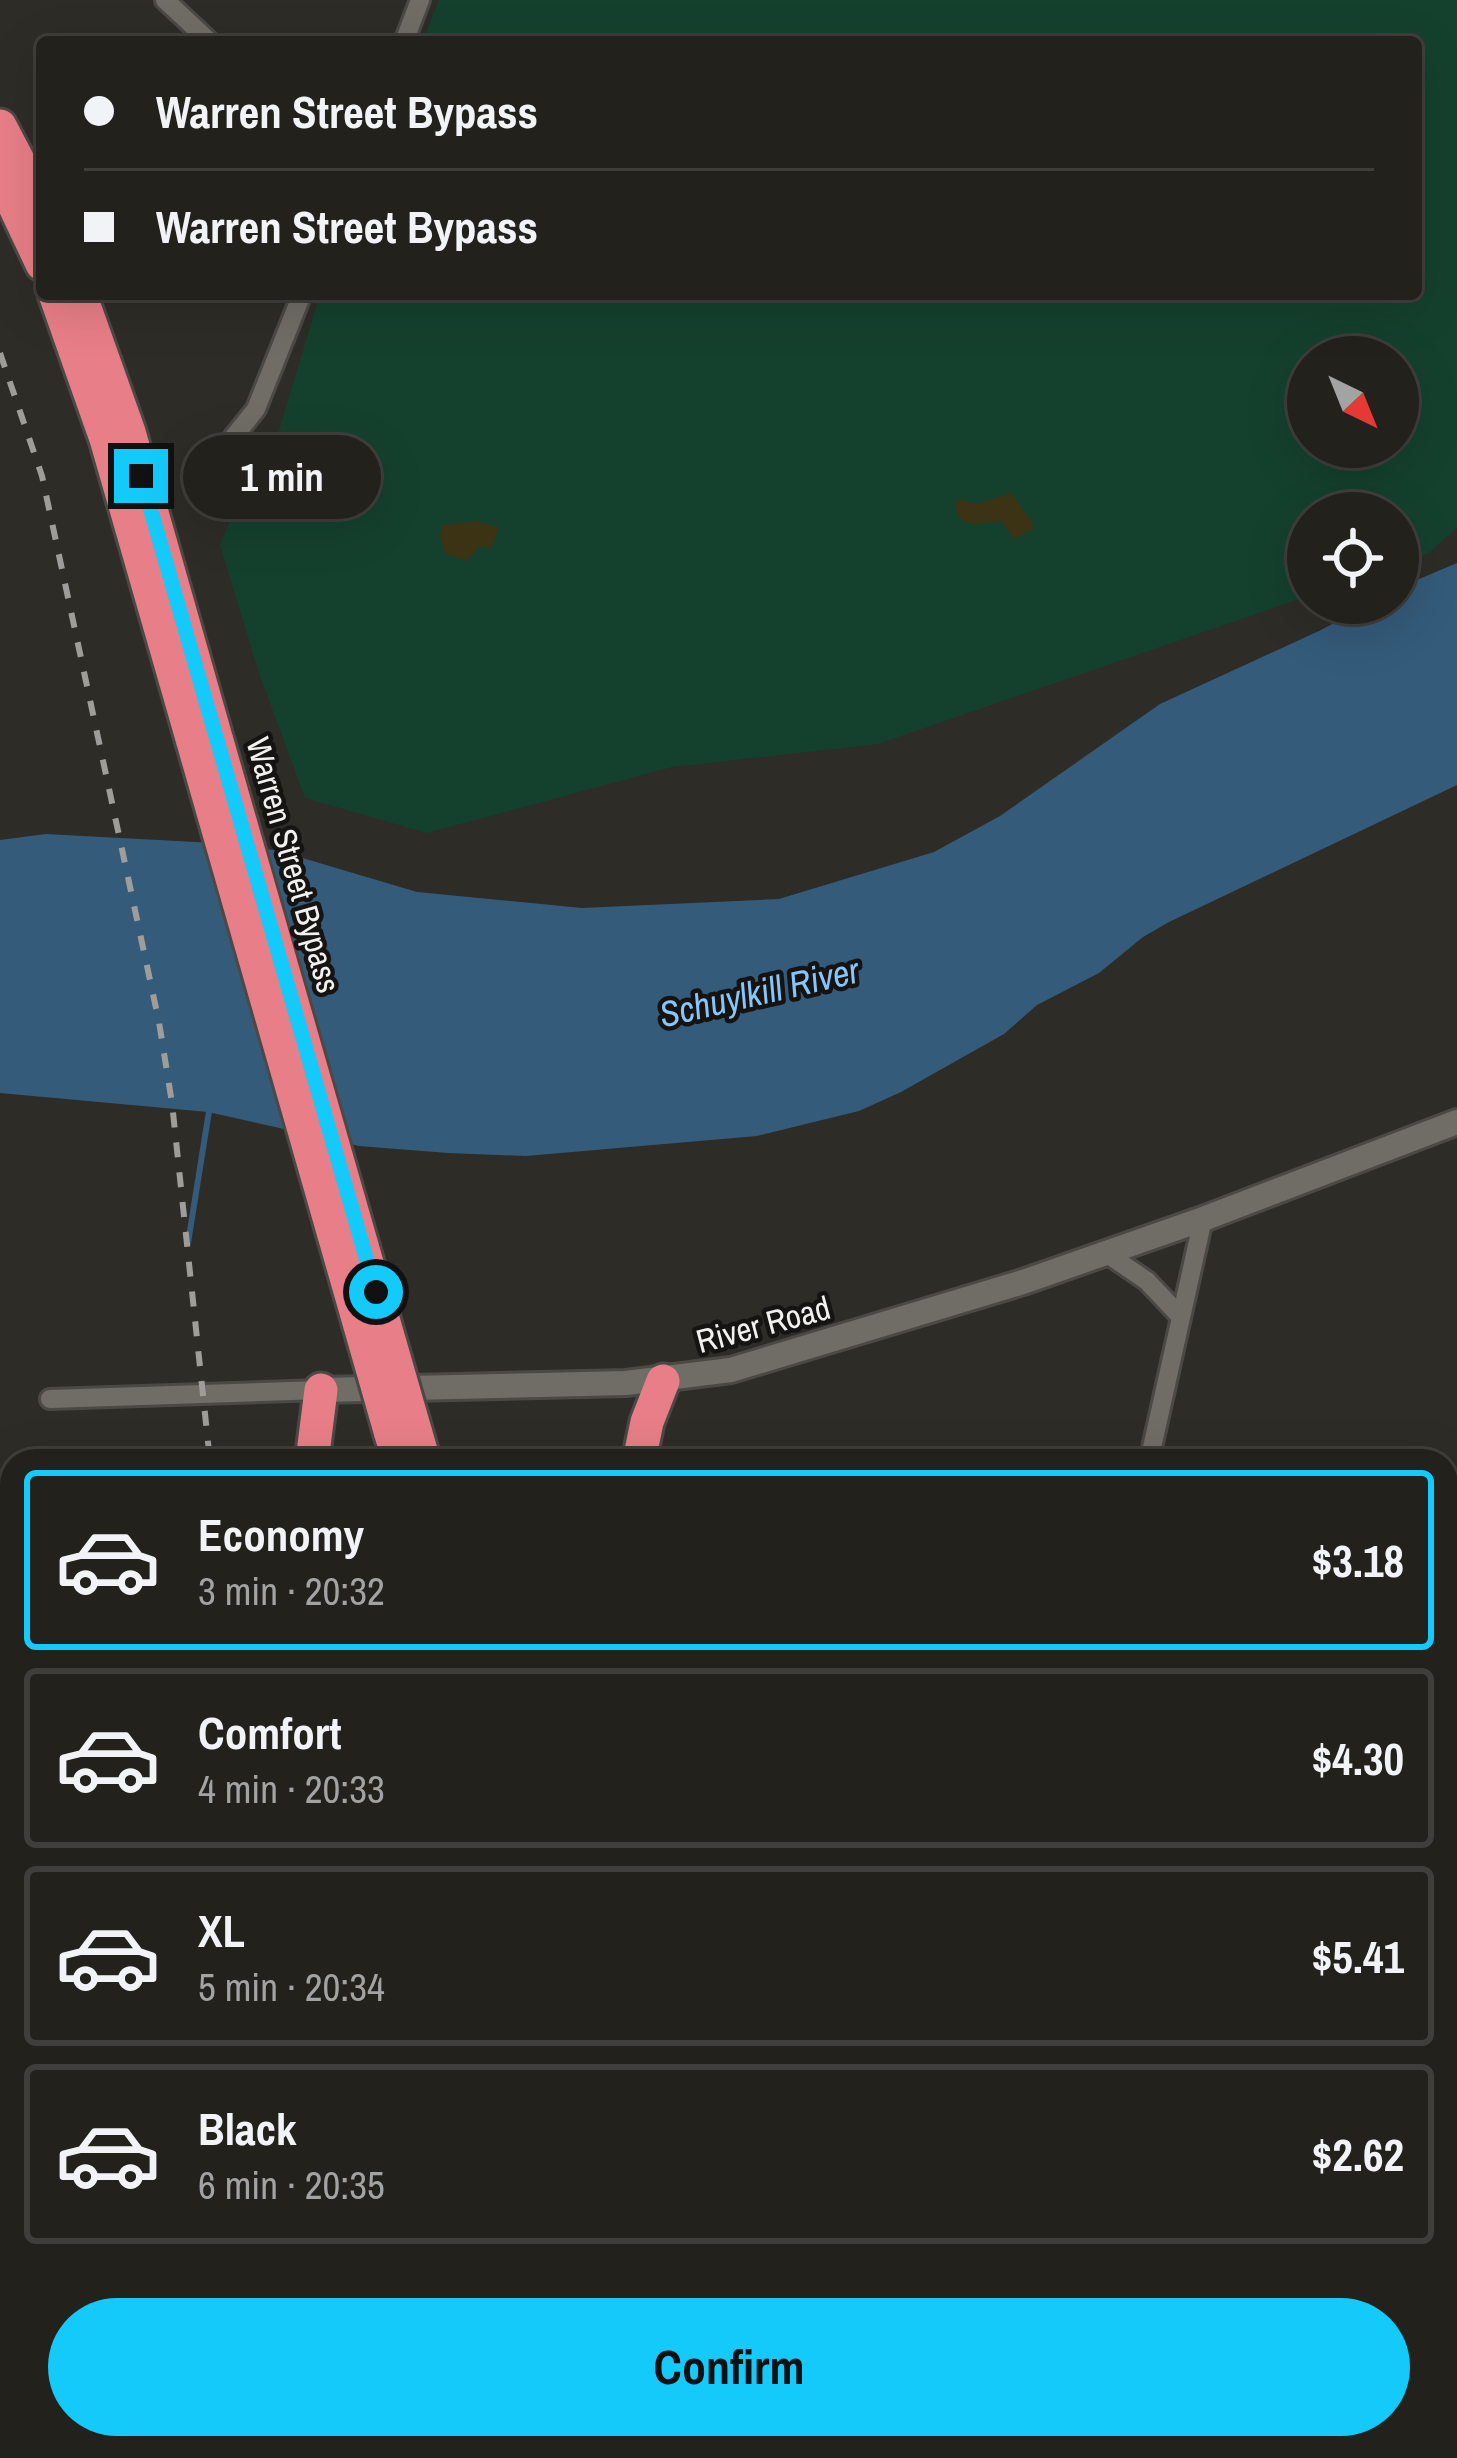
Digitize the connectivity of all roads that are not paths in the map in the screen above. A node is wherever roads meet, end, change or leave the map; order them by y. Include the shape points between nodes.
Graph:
1 (165, 0) edge
2 (418, 1) edge
3 (204, 36) edge
4 (406, 36) edge
5 (0, 126) edge
6 (0, 175) edge
7 (36, 195) edge
8 (36, 251) edge
9 (57, 300) edge
10 (82, 300) edge
11 (300, 300) edge
12 (232, 439) dead end
13 (205, 741) junction
14 (1457, 1122) edge
15 (1203, 1219) junction
16 (1106, 1253) junction
17 (1181, 1317) junction
18 (663, 1381) junction
19 (321, 1390) junction
20 (50, 1399) dead end
21 (407, 1446) edge
22 (314, 1449) edge
23 (326, 1449) edge
24 (641, 1449) edge
25 (658, 1449) edge
26 (1152, 1449) edge

1 - 3 street
2 - 4 street
5 - 7 highway
6 - 8 highway
9 - 13 highway, Warren Street Bypass
10 - 13 highway, Warren Street Bypass via 123,414
11 - 12 street via 256,409
13 - 21 highway, Warren Street Bypass, bridge
14 - 15 street, River Road
15 - 16 street, River Road
15 - 17 street
16 - 17 street
16 - 18 street, River Road via 776,1358
17 - 26 street
18 - 19 street, River Road
18 - 24 highway
18 - 25 highway
19 - 20 street, River Road
19 - 22 highway
19 - 23 highway

